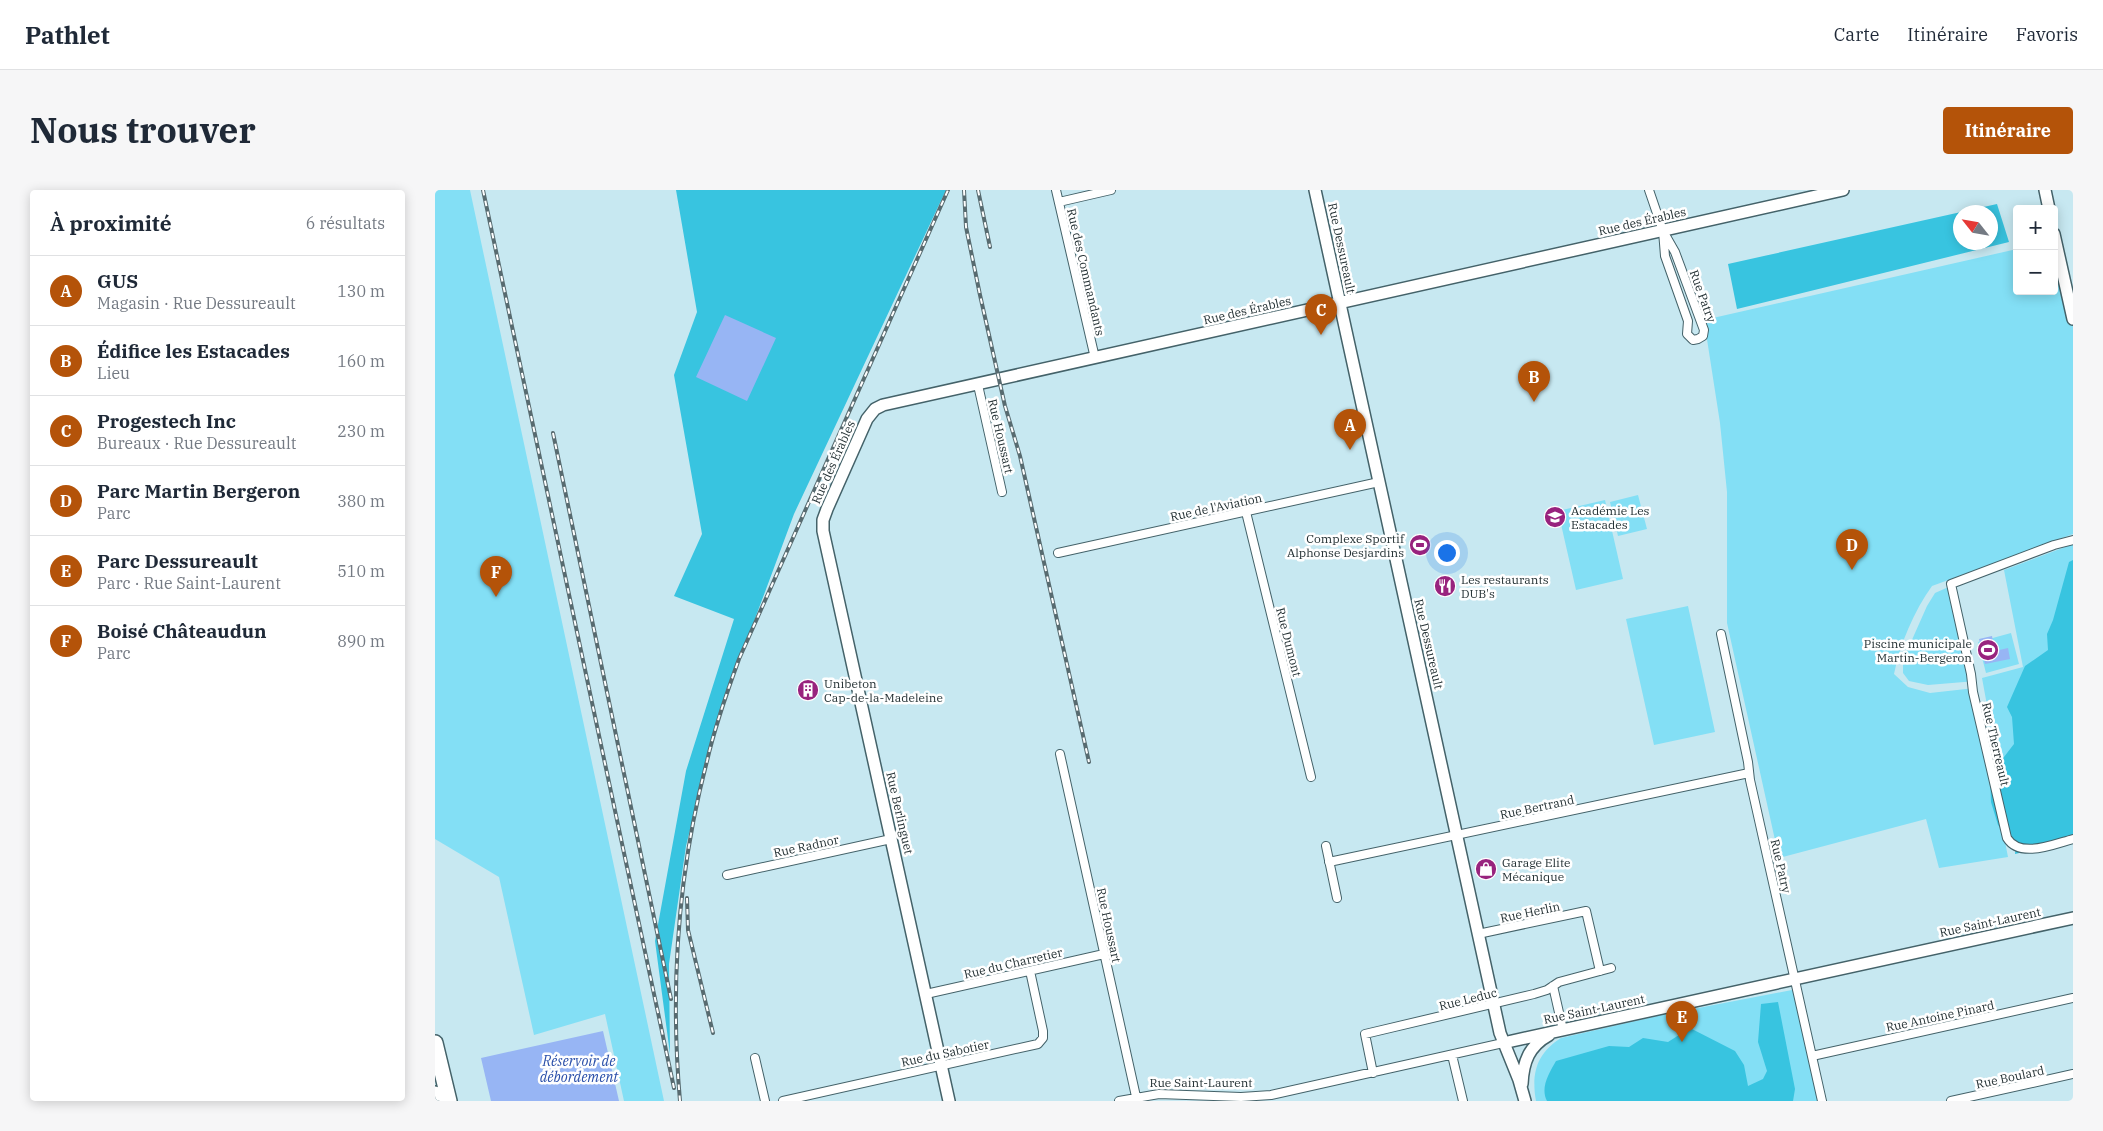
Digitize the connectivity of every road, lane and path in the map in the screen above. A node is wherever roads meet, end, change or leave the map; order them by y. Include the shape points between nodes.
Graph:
1 (1056, 190) edge
2 (1111, 190) edge
3 (1315, 190) edge
4 (1649, 190) edge
5 (1843, 190) edge
6 (2045, 190) edge
7 (2050, 190) edge
8 (1059, 202) junction
9 (2048, 205) edge
10 (2049, 205) edge
11 (1663, 231) junction
12 (2058, 250) edge
13 (1340, 303) junction
14 (2073, 319) edge
15 (1095, 358) junction
16 (978, 385) junction
17 (1379, 482) junction
18 (1002, 492) dead end
19 (1246, 512) junction
20 (823, 531) joint
21 (2073, 540) edge
22 (1058, 553) dead end
23 (1721, 634) dead end
24 (1060, 754) dead end
25 (1749, 773) junction
26 (1311, 777) dead end
27 (1457, 836) junction
28 (891, 839) junction
29 (2073, 839) edge
30 (1326, 846) dead end
31 (1329, 862) junction
32 (727, 875) dead end
33 (1337, 898) dead end
34 (2073, 918) edge
35 (1479, 934) junction
36 (1104, 954) junction
37 (1611, 968) dead end
38 (1600, 970) junction
39 (1030, 971) junction
40 (1795, 979) junction
41 (1553, 986) junction
42 (926, 994) junction
43 (2073, 998) edge
44 (1494, 1004) junction
45 (1559, 1031) junction
46 (435, 1043) edge
47 (1503, 1044) junction
48 (1452, 1055) junction
49 (1812, 1056) junction
50 (755, 1058) dead end
51 (942, 1065) junction
52 (1373, 1073) junction
53 (2073, 1074) edge
54 (1522, 1088) junction
55 (435, 1094) edge
56 (1136, 1099) edge
57 (436, 1101) edge
58 (450, 1101) edge
59 (765, 1101) edge
60 (783, 1101) edge
61 (949, 1101) edge
62 (1119, 1101) edge
63 (1463, 1101) edge
64 (1525, 1101) edge
65 (1822, 1101) edge
66 (1951, 1101) edge

1 - 8 street, Rue des Commandants
2 - 8 street
3 - 13 street, Rue Dessureault
4 - 11 street, Rue Patry
5 - 11 street, Rue des Érables
6 - 9 street
7 - 10 street
8 - 15 street, Rue des Commandants
11 - 11 street, Rue Patry via 1665,256 1688,321 1687,334 1698,340 1704,330 1675,252
11 - 13 street, Rue des Érables
12 - 14 street
13 - 15 street, Rue des Érables
13 - 17 street, Rue Dessureault
15 - 16 street, Rue des Érables
16 - 18 street, Rue Houssart
16 - 20 street, Rue des Érables via 875,409 862,430 827,509
17 - 19 street, Rue de l'Aviation
17 - 27 street, Rue Dessureault
19 - 22 street, Rue de l'Aviation
19 - 26 street, Rue Dumont
20 - 28 street, Rue Berlinguet
21 - 29 street, Rue Therreault via 1951,584 2007,838 2015,847 2026,849
23 - 25 street, Rue Patry
24 - 36 street, Rue Houssart
25 - 27 street, Rue Bertrand
25 - 40 street, Rue Patry
27 - 31 street, Rue Bertrand
27 - 35 street, Rue Dessureault
28 - 32 street, Rue Radnor
28 - 42 street, Rue Berlinguet
30 - 31 street
31 - 33 street
34 - 40 street, Rue Saint-Laurent
35 - 38 street, Rue Herlin via 1586,911
35 - 44 street, Rue Dessureault
36 - 39 street, Rue du Charretier
36 - 56 street, Rue Houssart
37 - 38 street, Rue Leduc
38 - 41 street, Rue Leduc
39 - 42 street, Rue du Charretier
39 - 51 street, Rue du Sabotier via 1043,1031 1040,1042
40 - 45 street, Rue Saint-Laurent
40 - 49 street, Rue Patry
41 - 44 street, Rue Leduc
41 - 45 street
42 - 51 street, Rue Berlinguet
43 - 49 street, Rue Antoine Pinard
44 - 47 street, Rue Dessureault
44 - 52 street, Rue Leduc via 1365,1034
45 - 47 street, Rue Saint-Laurent
45 - 54 street via 1539,1042 1527,1055
46 - 58 highway
47 - 48 street, Rue Saint-Laurent
47 - 54 street, Rue Dessureault
48 - 52 street, Rue Saint-Laurent
48 - 63 street
49 - 65 street, Rue Patry
50 - 59 street
51 - 60 street, Rue du Sabotier
51 - 61 street, Rue Berlinguet
52 - 56 street, Rue Saint-Laurent via 1263,1096 1164,1093
53 - 66 street, Rue Boulard
54 - 64 street, Rue Dessureault
55 - 57 highway
56 - 62 street, Rue Saint-Laurent

